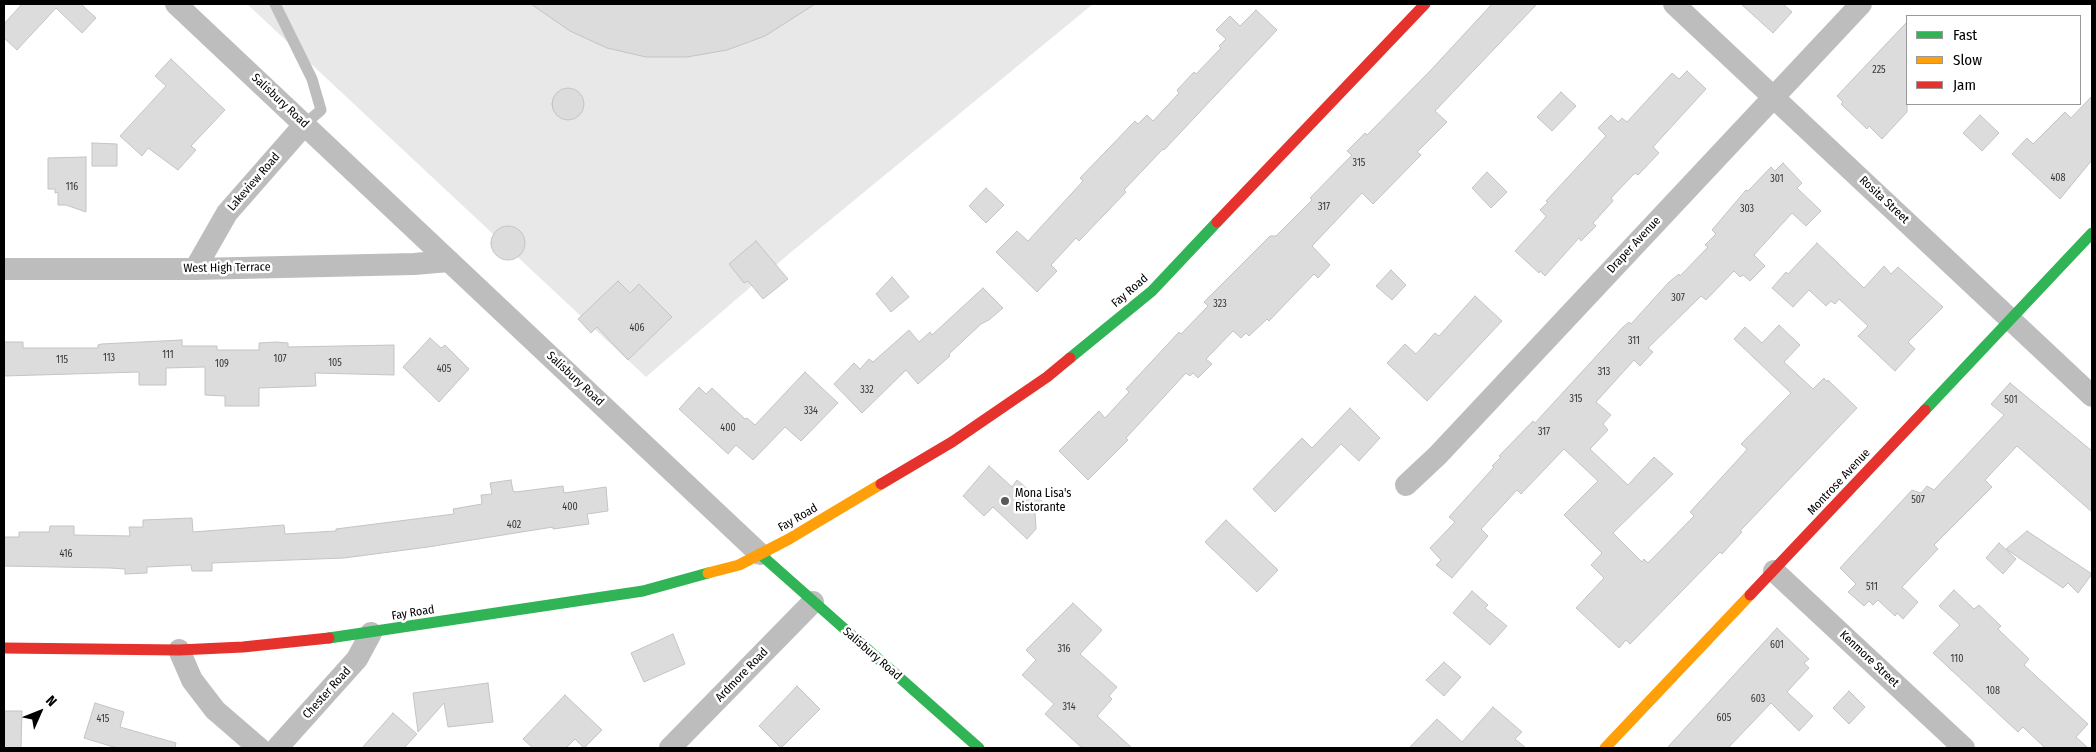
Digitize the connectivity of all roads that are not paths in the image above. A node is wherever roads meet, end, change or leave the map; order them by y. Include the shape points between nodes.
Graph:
1 (176, 4) edge
2 (275, 4) edge
3 (1425, 4) edge
4 (1674, 4) edge
5 (1861, 4) edge
6 (1773, 96) junction
7 (305, 124) junction
8 (2092, 233) edge
9 (450, 261) junction
10 (4, 269) edge
11 (195, 270) junction
12 (2010, 319) junction
13 (2092, 396) edge
14 (1406, 485) dead end
15 (760, 554) junction
16 (1774, 571) junction
17 (813, 602) junction
18 (371, 633) junction
19 (4, 648) edge
20 (178, 650) junction
21 (259, 748) edge
22 (278, 748) edge
23 (670, 748) edge
24 (979, 748) edge
25 (1605, 748) edge
26 (1964, 748) edge

1 - 7 street, Salisbury Road
2 - 7 lane via 312,78 320,110
3 - 15 street, Fay Road via 1152,292 1048,377 952,442 789,540
4 - 6 street, Rosita Street
5 - 6 street, Draper Avenue
6 - 12 street, Rosita Street
6 - 14 street, Draper Avenue via 1438,455
7 - 9 street, Salisbury Road
7 - 11 street, Lakeview Road via 227,213
8 - 12 street, Montrose Avenue
9 - 11 street, West High Terrace
9 - 15 street, Salisbury Road
10 - 11 street, West High Terrace
12 - 13 street, Rosita Street
12 - 16 street, Montrose Avenue
15 - 17 street, Salisbury Road
15 - 18 street, Fay Road via 739,565 643,591
16 - 25 street, Montrose Avenue
16 - 26 street, Kenmore Street
17 - 23 street, Ardmore Road
17 - 24 street, Salisbury Road
18 - 20 street, Fay Road via 243,647
18 - 22 street, Chester Road via 356,659
19 - 20 street, Fay Road
20 - 21 street via 192,680 215,710

